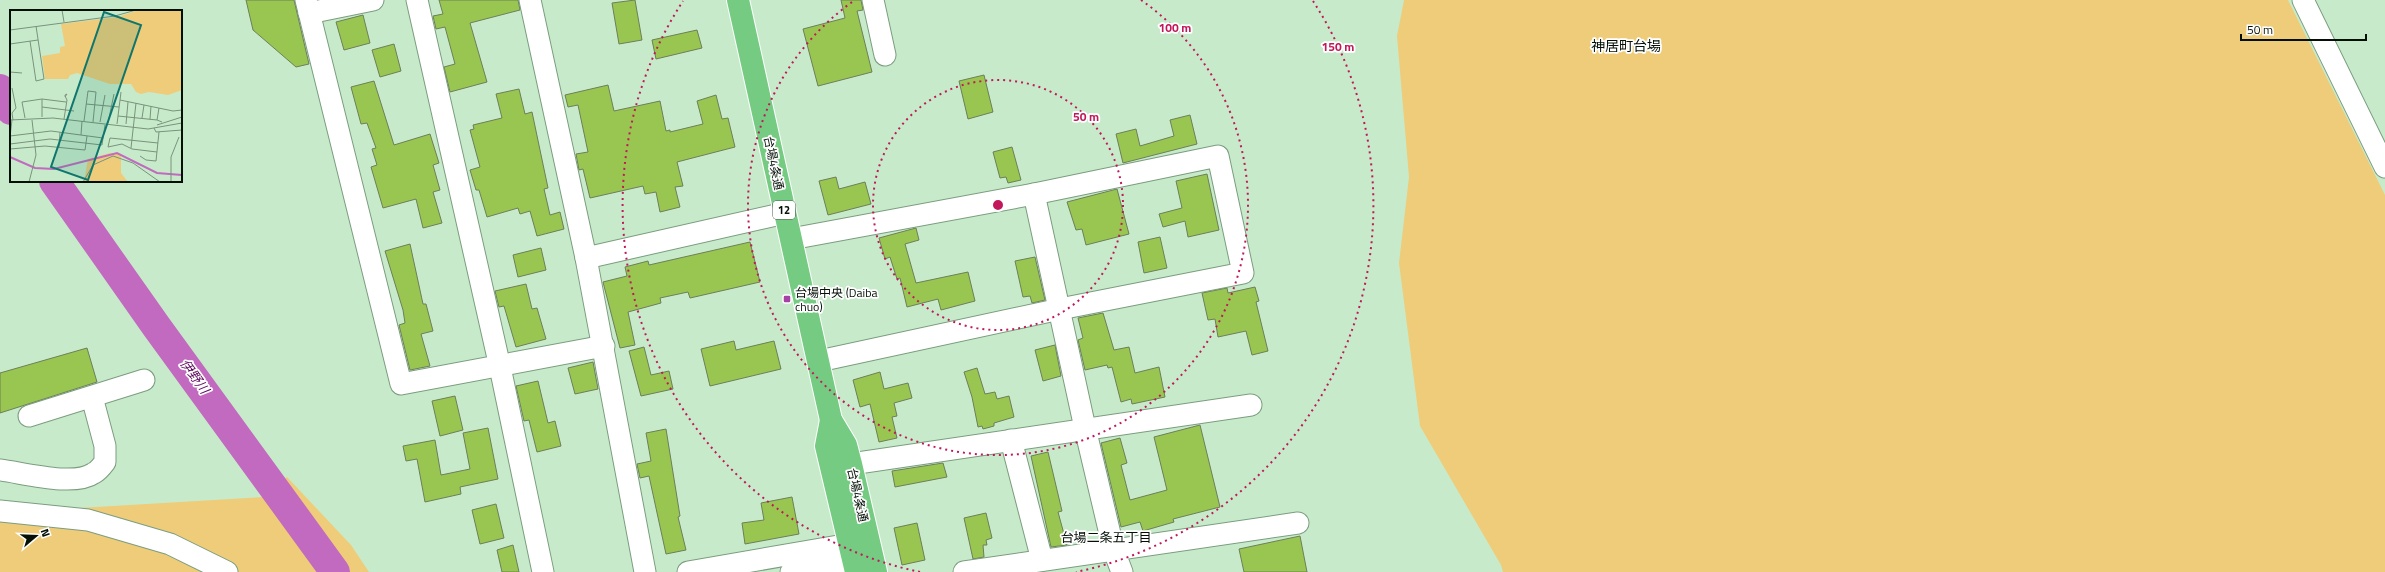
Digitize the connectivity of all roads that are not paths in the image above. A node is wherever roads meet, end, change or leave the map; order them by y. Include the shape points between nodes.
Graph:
1 (373, 0) edge
2 (417, 0) edge
3 (530, 0) edge
4 (738, 0) edge
5 (873, 0) edge
6 (2303, 0) edge
7 (307, 7) edge
8 (885, 55) dead end
9 (2385, 167) edge
10 (1034, 194) junction
11 (785, 213) junction
12 (791, 239) junction
13 (586, 258) junction
14 (1060, 309) junction
15 (604, 346) junction
16 (819, 361) junction
17 (500, 367) junction
18 (144, 380) dead end
19 (92, 397) junction
20 (1251, 405) dead end
21 (29, 416) dead end
22 (832, 420) junction
23 (1085, 428) junction
24 (1011, 440) junction
25 (851, 464) junction
26 (0, 470) edge
27 (0, 511) edge
28 (1298, 523) dead end
29 (1114, 550) junction
30 (853, 560) edge
31 (1042, 560) junction
32 (829, 569) edge
33 (227, 572) edge
34 (543, 572) edge
35 (645, 572) edge
36 (688, 572) edge
37 (791, 572) edge
38 (876, 572) edge
39 (964, 572) edge
40 (1122, 572) edge

1 - 7 street
2 - 17 street
3 - 13 street
4 - 11 highway, 台場4条通 / 12
5 - 8 street
6 - 9 street
7 - 17 street via 401,384
10 - 12 street
10 - 14 street
10 - 14 street via 1218,156 1244,274
11 - 12 highway, 台場4条通 / 12
11 - 13 street
12 - 16 highway, 台場4条通 / 12
13 - 15 street
14 - 16 street
14 - 23 street
15 - 17 street
15 - 35 street
16 - 22 highway, 台場4条通 / 12
17 - 34 street
18 - 19 street
19 - 21 street
19 - 26 street via 105,446 105,462 94,473 79,479
20 - 23 street
22 - 25 highway, 台場4条通 / 12 via 846,445
22 - 30 highway, 台場4条通 / 12 via 826,446
23 - 24 street
23 - 29 street
24 - 25 street
24 - 31 street
25 - 38 highway, 台場4条通 / 12
27 - 33 street via 88,520 170,544
28 - 29 street
29 - 31 street
29 - 40 street
30 - 32 street
30 - 36 street
31 - 39 street
32 - 37 street

